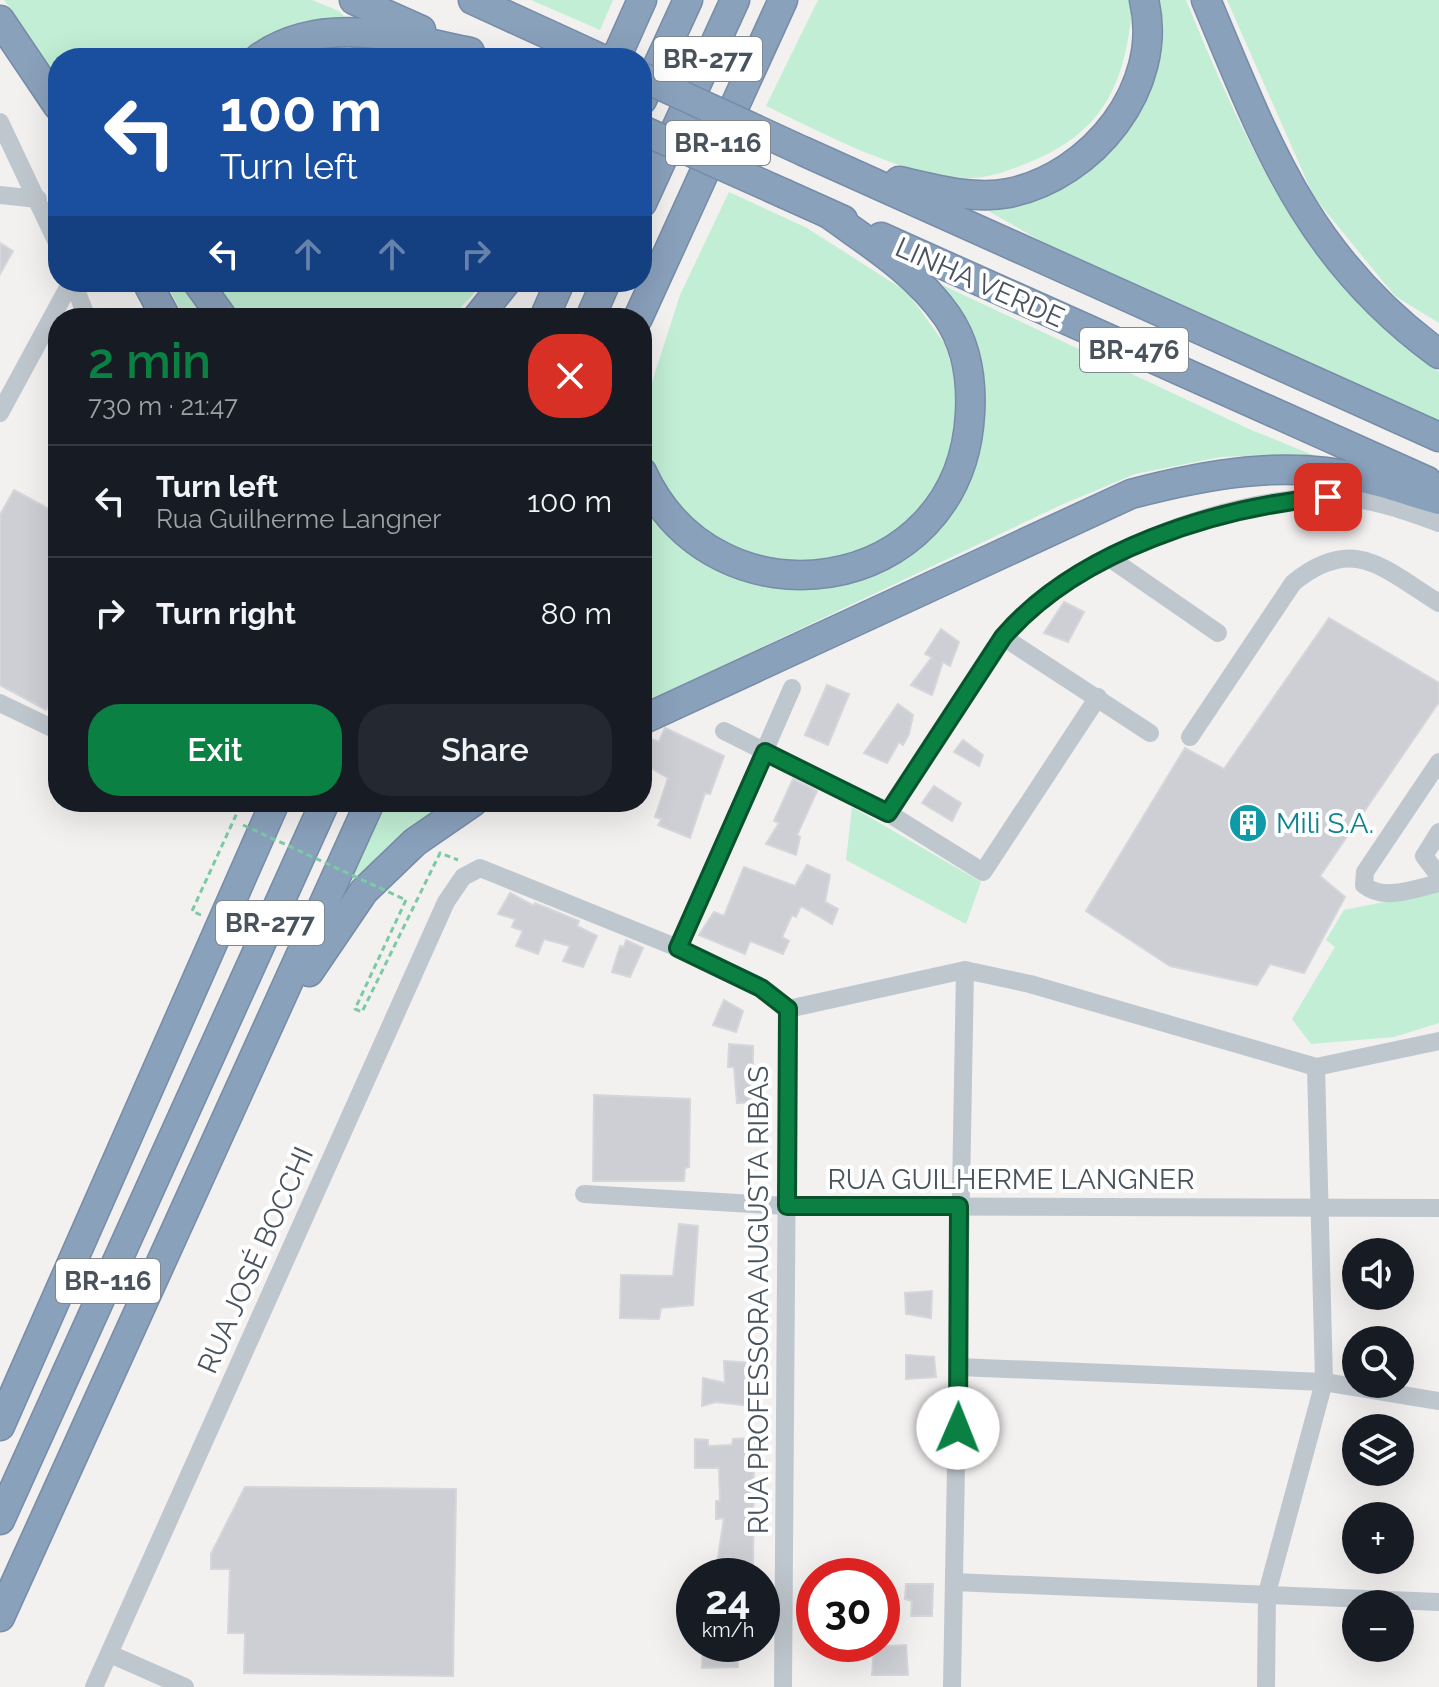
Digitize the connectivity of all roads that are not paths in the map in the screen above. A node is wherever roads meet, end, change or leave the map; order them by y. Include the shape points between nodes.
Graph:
1 (354, 0) edge
2 (642, 0) edge
3 (688, 0) edge
4 (735, 0) edge
5 (783, 0) edge
6 (1144, 0) edge
7 (1206, 0) edge
8 (479, 2) edge
9 (0, 20) edge
10 (278, 48) edge
11 (441, 48) edge
12 (461, 48) edge
13 (578, 48) edge
14 (620, 48) edge
15 (652, 78) edge
16 (652, 82) edge
17 (48, 91) edge
18 (2, 132) edge
19 (652, 134) edge
20 (843, 168) junction
21 (652, 181) edge
22 (785, 194) joint
23 (0, 195) edge
24 (38, 199) junction
25 (829, 214) junction
26 (48, 222) edge
27 (654, 286) junction
28 (652, 290) edge
29 (498, 292) edge
30 (485, 308) edge
31 (648, 308) edge
32 (48, 326) edge
33 (1439, 354) edge
34 (0, 413) edge
35 (1439, 437) edge
36 (1439, 487) edge
37 (652, 489) edge
38 (1439, 500) edge
39 (1439, 523) edge
40 (1111, 559) junction
41 (1439, 603) edge
42 (1218, 633) dead end
43 (1003, 637) junction
44 (792, 688) dead end
45 (1098, 697) junction
46 (0, 703) edge
47 (652, 715) edge
48 (48, 726) edge
49 (724, 731) dead end
50 (1150, 733) dead end
51 (1190, 737) dead end
52 (765, 752) junction
53 (1439, 762) edge
54 (320, 812) edge
55 (365, 812) edge
56 (458, 812) edge
57 (264, 813) edge
58 (888, 813) junction
59 (1439, 832) edge
60 (1439, 876) edge
61 (1439, 883) edge
62 (678, 948) junction
63 (965, 970) junction
64 (788, 1009) junction
65 (264, 1036) junction
66 (1439, 1041) edge
67 (216, 1043) joint
68 (1316, 1067) junction
69 (584, 1194) dead end
70 (787, 1206) junction
71 (959, 1206) junction
72 (1320, 1208) junction
73 (1439, 1208) edge
74 (959, 1367) junction
75 (1324, 1382) junction
76 (1439, 1401) edge
77 (0, 1426) edge
78 (0, 1520) edge
79 (954, 1582) junction
80 (1267, 1593) junction
81 (1439, 1602) edge
82 (0, 1617) edge
83 (110, 1654) junction
84 (94, 1687) edge
85 (185, 1687) edge
86 (783, 1687) edge
87 (952, 1687) edge
88 (1266, 1687) edge

1 - 12 highway
2 - 14 highway
3 - 15 highway, BR-277
4 - 21 highway, BR-277
5 - 27 highway, BR-116
6 - 20 highway via 1147,39 1131,97 1099,143 1060,174 1008,193 985,195
7 - 33 highway via 1261,131 1308,221 1367,291
8 - 13 highway
9 - 17 highway
10 - 11 highway via 355,31
16 - 20 highway, BR-116, bridge
18 - 24 street
19 - 22 highway, BR-116, bridge
20 - 35 highway, LINHA VERDE / BR-116
22 - 25 highway, LINHA VERDE / BR-476
23 - 24 street
24 - 26 street
25 - 36 highway, LINHA VERDE / BR-476
25 - 37 highway via 915,278 961,342 972,394 970,426 950,493 934,517 881,559 805,576 715,552 666,513
27 - 28 highway, BR-116
27 - 31 highway
29 - 30 highway
32 - 34 street
38 - 47 highway via 1362,477 1288,469 1231,473 1146,490 1079,516
39 - 40 street via 1354,499 1304,499 1168,531
40 - 42 street
40 - 43 street via 1048,593
41 - 51 street via 1359,558 1315,564 1293,583
43 - 45 street
43 - 58 street
44 - 52 street
45 - 50 street
45 - 58 street via 983,872
46 - 48 street
49 - 52 street
52 - 58 street
52 - 62 street
53 - 61 street via 1365,872 1364,885 1387,894
54 - 67 highway, BR-277
55 - 65 highway, BR-116
56 - 65 highway via 415,842 364,891
57 - 77 highway
59 - 60 street via 1424,856
62 - 64 street via 761,988
62 - 83 street, RUA JOSÉ BOCCHI via 480,868 463,877 446,902
63 - 64 street
63 - 68 street
63 - 71 street
64 - 70 street, RUA PROFESSORA AUGUSTA RIBAS
65 - 82 highway, BR-116
66 - 68 street
67 - 78 highway, BR-116
68 - 72 street
69 - 70 street, RUA GUILHERME LANGNER
70 - 71 street, RUA GUILHERME LANGNER
70 - 86 street, RUA PROFESSORA AUGUSTA RIBAS
71 - 72 street, RUA GUILHERME LANGNER
71 - 74 street
72 - 73 street, RUA GUILHERME LANGNER
72 - 75 street
74 - 75 street
74 - 79 street
75 - 76 street
75 - 80 street
79 - 80 street
79 - 87 street
80 - 81 street
80 - 88 street
83 - 84 street, RUA JOSÉ BOCCHI
83 - 85 street

